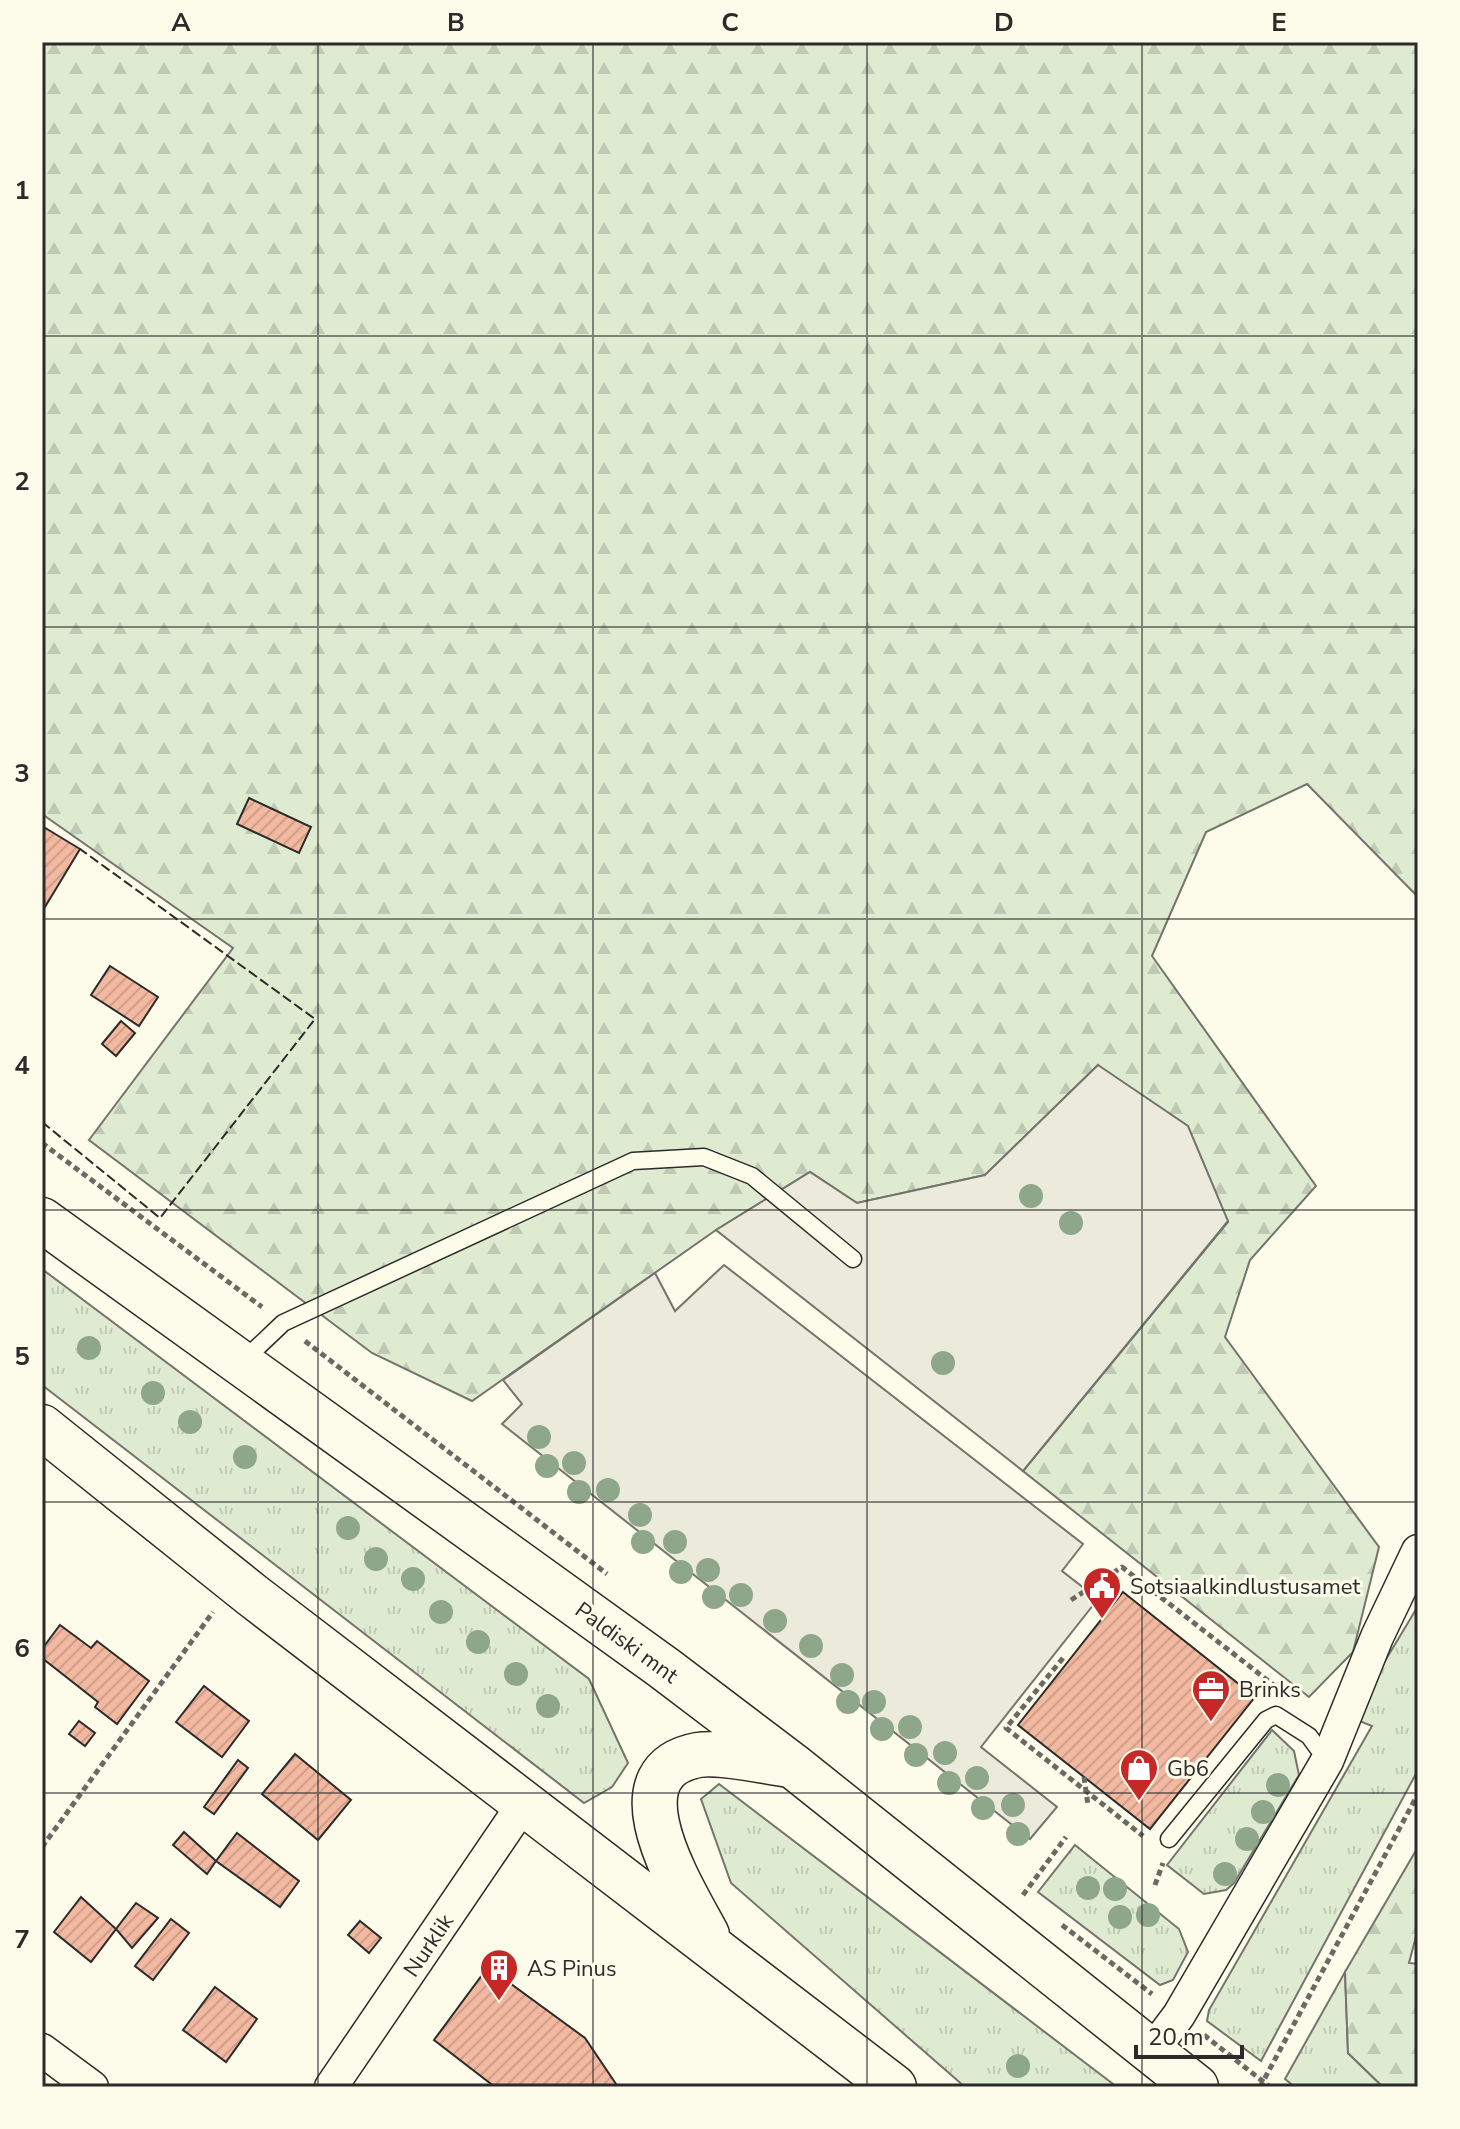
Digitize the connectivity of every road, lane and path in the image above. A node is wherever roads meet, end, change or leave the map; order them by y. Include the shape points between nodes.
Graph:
1 (42, 1143) edge
2 (42, 1220) edge
3 (853, 1259) dead end
4 (261, 1306) dead end
5 (239, 1365) junction
6 (42, 1427) edge
7 (1418, 1551) edge
8 (1071, 1600) dead end
9 (213, 1612) dead end
10 (1063, 1658) dead end
11 (1318, 1749) junction
12 (792, 1765) junction
13 (1084, 1777) dead end
14 (1086, 1789) junction
15 (1418, 1794) edge
16 (524, 1803) junction
17 (1088, 1805) dead end
18 (1066, 1837) dead end
19 (1163, 1846) junction
20 (42, 1847) edge
21 (1155, 1885) dead end
22 (1023, 1895) dead end
23 (713, 1947) junction
24 (42, 2050) edge
25 (1152, 2051) junction
26 (872, 2079) edge
27 (92, 2087) edge
28 (331, 2087) edge
29 (1196, 2087) edge
30 (1260, 2087) edge

1 - 4 path
2 - 5 main road, Paldiski mnt
3 - 5 lane via 752,1176 704,1157 633,1161 283,1323
5 - 12 main road, Paldiski mnt
6 - 16 main road
7 - 11 street
8 - 11 path via 1122,1567 1296,1702
9 - 20 path
10 - 14 path via 1006,1728
11 - 19 lane via 1286,1719 1276,1715 1266,1720
11 - 25 street via 1179,2015
12 - 23 main road via 702,1754 681,1759 657,1785 659,1840
12 - 25 main road, Paldiski mnt
13 - 14 path
14 - 17 path
14 - 19 path
15 - 30 path
16 - 23 main road
16 - 28 street, Nurklik
18 - 22 path
19 - 21 path
23 - 26 main road
24 - 27 street
25 - 29 main road, Paldiski mnt

